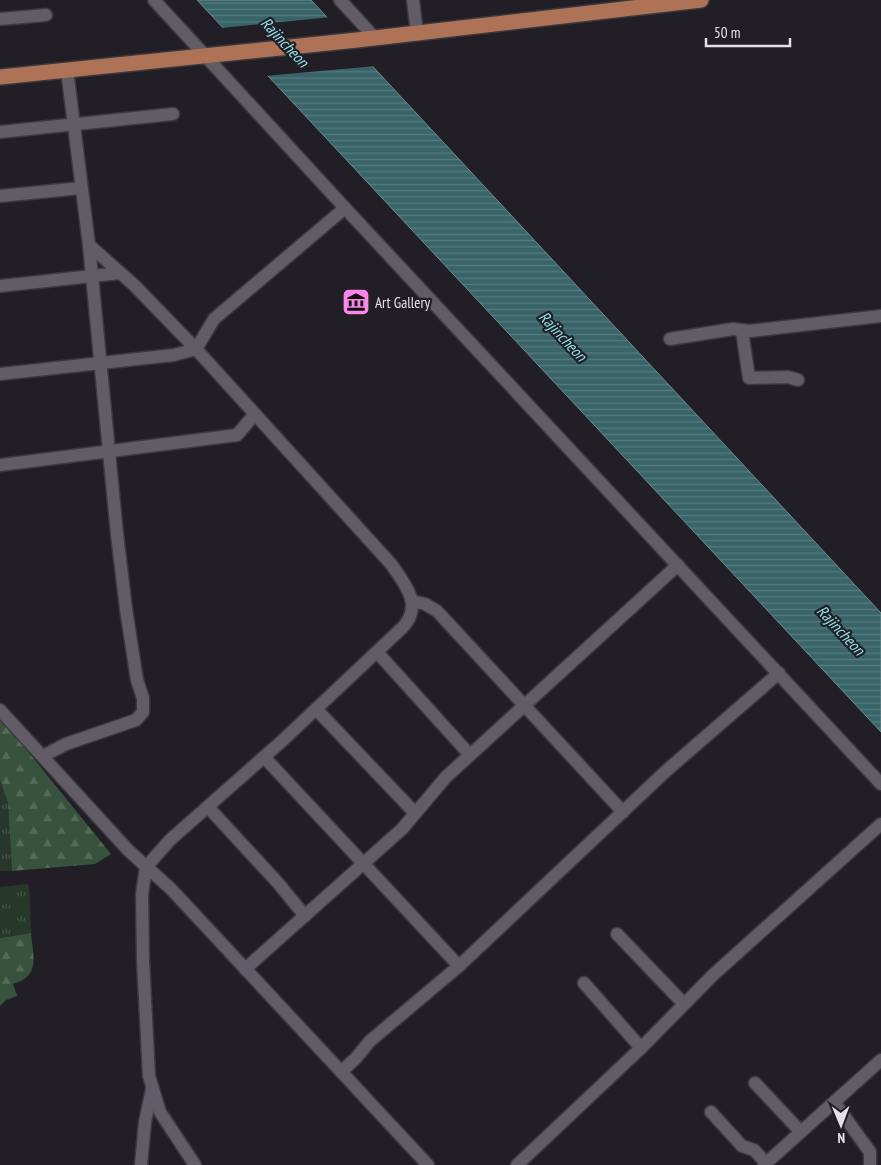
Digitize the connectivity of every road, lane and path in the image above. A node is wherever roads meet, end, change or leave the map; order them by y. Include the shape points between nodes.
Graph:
1 (154, 0) edge
2 (340, 0) edge
3 (413, 0) edge
4 (701, 0) edge
5 (46, 15) dead end
6 (0, 20) edge
7 (417, 33) junction
8 (375, 38) junction
9 (205, 57) junction
10 (67, 70) junction
11 (0, 77) edge
12 (173, 114) dead end
13 (74, 125) junction
14 (0, 132) edge
15 (82, 188) junction
16 (0, 196) edge
17 (345, 208) junction
18 (88, 245) junction
19 (120, 273) junction
20 (91, 275) junction
21 (0, 286) edge
22 (881, 316) edge
23 (742, 331) junction
24 (670, 339) dead end
25 (196, 349) junction
26 (100, 364) junction
27 (0, 374) edge
28 (798, 380) dead end
29 (255, 414) junction
30 (109, 450) junction
31 (0, 465) edge
32 (678, 565) junction
33 (412, 602) junction
34 (377, 652) junction
35 (778, 673) junction
36 (524, 705) junction
37 (316, 709) junction
38 (0, 710) edge
39 (42, 756) junction
40 (470, 756) junction
41 (264, 757) junction
42 (881, 784) edge
43 (208, 807) junction
44 (623, 812) junction
45 (415, 814) junction
46 (881, 824) edge
47 (364, 863) junction
48 (146, 867) junction
49 (305, 916) junction
50 (617, 934) dead end
51 (459, 966) junction
52 (245, 969) junction
53 (584, 983) dead end
54 (684, 1004) junction
55 (641, 1048) junction
56 (881, 1060) edge
57 (342, 1072) junction
58 (755, 1083) dead end
59 (152, 1089) junction
60 (834, 1102) junction
61 (711, 1112) dead end
62 (801, 1132) junction
63 (765, 1164) edge
64 (141, 1165) edge
65 (195, 1165) edge
66 (428, 1165) edge
67 (517, 1165) edge
68 (870, 1165) edge

1 - 9 street
2 - 8 street
3 - 7 street
4 - 7 main road
5 - 6 street
7 - 8 main road
8 - 9 main road
9 - 10 main road
9 - 17 street
10 - 11 main road
10 - 13 street
12 - 13 street
13 - 14 street
13 - 15 street
15 - 16 street
15 - 18 street
17 - 25 street via 214,319
17 - 32 street
18 - 19 street
18 - 20 street
19 - 20 street
19 - 25 street
20 - 21 street
20 - 26 street
22 - 23 street
23 - 24 street via 726,330
23 - 28 street via 749,378 788,376
25 - 26 street via 174,355
25 - 29 street
26 - 27 street
26 - 30 street
29 - 30 street via 237,435
29 - 33 street via 391,564 408,589
30 - 31 street
30 - 39 street via 126,609 143,712 136,720 66,744
32 - 35 street
32 - 36 street
33 - 34 street via 408,622
33 - 36 street via 425,604 436,611
34 - 37 street
34 - 40 street
35 - 42 street
35 - 44 street
36 - 40 street
36 - 44 street
37 - 41 street
37 - 45 street
38 - 39 street
39 - 48 street
40 - 45 street via 446,777
41 - 43 street
41 - 47 street
43 - 48 street via 170,840
43 - 49 street
44 - 51 street
45 - 47 street
46 - 54 street
47 - 49 street
47 - 51 street
48 - 52 street via 171,889
48 - 59 street via 142,894 143,960
49 - 52 street
50 - 54 street
51 - 57 street via 370,1041
52 - 57 street
53 - 55 street
54 - 55 street
55 - 67 street
56 - 60 street
57 - 66 street
58 - 62 street
59 - 64 street
59 - 65 street via 160,1112
60 - 62 street
60 - 68 street via 870,1152
61 - 63 street via 742,1146 754,1150
62 - 63 street

